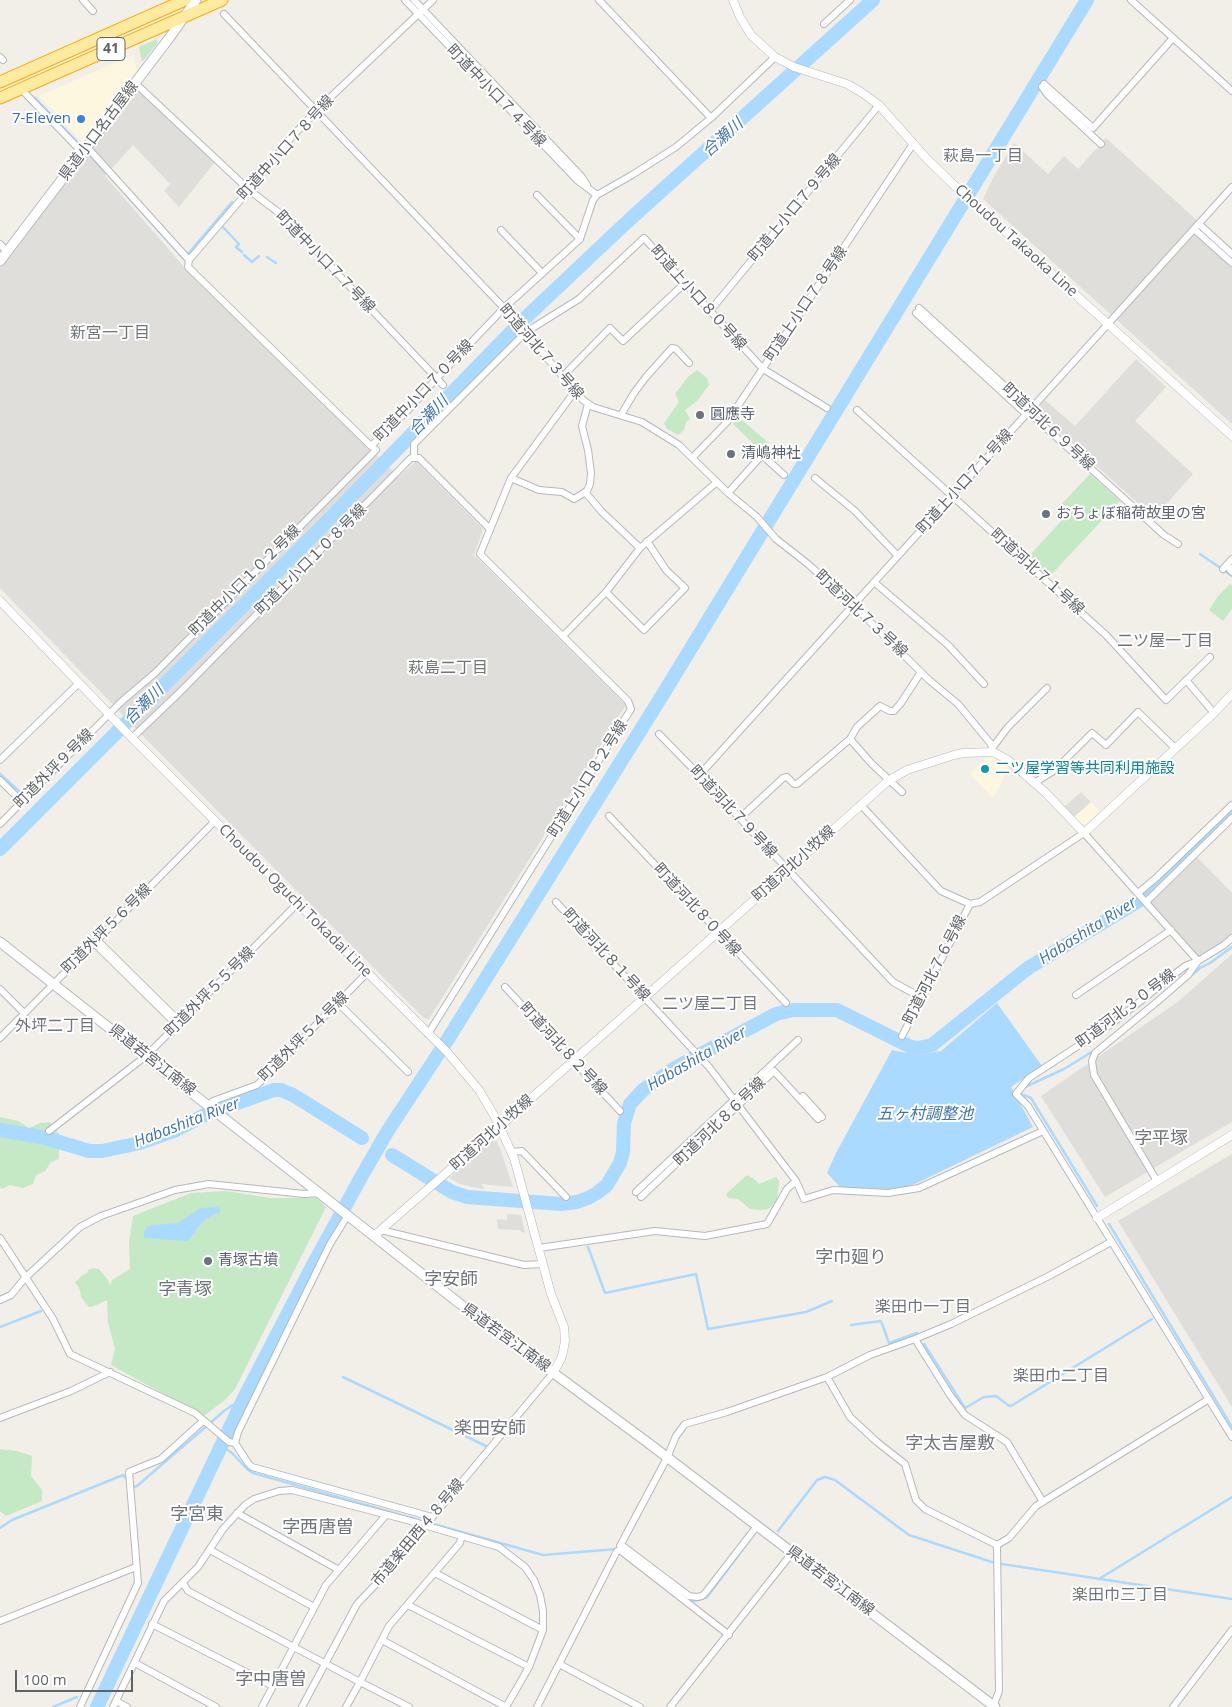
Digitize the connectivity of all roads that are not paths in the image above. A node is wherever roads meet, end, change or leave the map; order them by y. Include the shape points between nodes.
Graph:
1 (83, 0) edge
2 (185, 0) edge
3 (196, 0) edge
4 (222, 0) edge
5 (405, 0) edge
6 (414, 0) edge
7 (433, 0) edge
8 (599, 0) edge
9 (733, 0) edge
10 (850, 0) edge
11 (1131, 0) edge
12 (93, 11) dead end
13 (421, 12) junction
14 (224, 14) dead end
15 (184, 17) junction
16 (824, 24) dead end
17 (1173, 38) junction
18 (775, 57) junction
19 (0, 82) edge
20 (135, 83) junction
21 (21, 89) junction
22 (1232, 91) edge
23 (0, 98) edge
24 (880, 106) junction
25 (316, 111) junction
26 (711, 118) junction
27 (913, 144) junction
28 (1101, 144) dead end
29 (82, 148) junction
30 (1232, 187) edge
31 (249, 190) junction
32 (537, 195) dead end
33 (597, 195) junction
34 (1196, 226) junction
35 (501, 230) dead end
36 (580, 239) junction
37 (0, 244) edge
38 (7, 252) junction
39 (1232, 254) edge
40 (189, 260) junction
41 (0, 261) edge
42 (1232, 263) edge
43 (542, 273) junction
44 (685, 283) junction
45 (504, 308) junction
46 (710, 310) junction
47 (918, 311) dead end
48 (1108, 324) junction
49 (525, 331) junction
50 (689, 363) dead end
51 (763, 369) junction
52 (563, 376) junction
53 (436, 379) junction
54 (443, 385) dead end
55 (575, 391) junction
56 (588, 404) junction
57 (826, 408) dead end
58 (857, 410) dead end
59 (1028, 411) junction
60 (621, 415) junction
61 (1232, 436) edge
62 (371, 446) junction
63 (414, 456) junction
64 (692, 458) junction
65 (784, 475) dead end
66 (511, 478) junction
67 (815, 478) dead end
68 (717, 482) junction
69 (585, 492) junction
70 (728, 493) junction
71 (953, 496) junction
72 (490, 529) junction
73 (647, 541) junction
74 (1178, 544) dead end
75 (640, 548) junction
76 (898, 556) junction
77 (1232, 559) edge
78 (1232, 568) edge
79 (1223, 569) dead end
80 (1232, 572) edge
81 (874, 582) junction
82 (606, 592) junction
83 (0, 602) edge
84 (853, 605) junction
85 (563, 636) junction
86 (1210, 657) dead end
87 (920, 672) junction
88 (1186, 680) junction
89 (79, 683) junction
90 (984, 684) dead end
91 (1048, 688) dead end
92 (1232, 694) edge
93 (1214, 713) junction
94 (110, 715) junction
95 (659, 734) dead end
96 (131, 737) junction
97 (850, 739) junction
98 (1175, 748) junction
99 (993, 750) junction
100 (0, 760) edge
101 (703, 779) junction
102 (890, 779) junction
103 (0, 780) edge
104 (1034, 783) junction
105 (902, 792) dead end
106 (22, 802) junction
107 (861, 805) junction
108 (1232, 805) edge
109 (609, 816) dead end
110 (740, 818) junction
111 (1232, 818) edge
112 (215, 821) junction
113 (0, 824) edge
114 (1084, 833) junction
115 (787, 870) junction
116 (1138, 894) junction
117 (556, 902) dead end
118 (1145, 902) junction
119 (966, 903) junction
120 (297, 904) junction
121 (1171, 930) junction
122 (718, 932) junction
123 (1232, 938) edge
124 (0, 942) edge
125 (95, 942) junction
126 (1198, 961) junction
127 (368, 973) junction
128 (54, 983) junction
129 (505, 987) dead end
130 (0, 989) edge
131 (913, 994) dead end
132 (1076, 995) dead end
133 (645, 997) junction
134 (338, 1003) junction
135 (786, 1004) dead end
136 (24, 1013) junction
137 (178, 1024) junction
138 (428, 1034) junction
139 (902, 1036) dead end
140 (0, 1038) edge
141 (798, 1040) dead end
142 (146, 1056) junction
143 (574, 1060) junction
144 (773, 1064) junction
145 (408, 1072) dead end
146 (736, 1102) junction
147 (209, 1105) junction
148 (620, 1111) dead end
149 (500, 1126) junction
150 (49, 1131) dead end
151 (1043, 1131) junction
152 (1232, 1135) edge
153 (512, 1152) junction
154 (796, 1180) junction
155 (1157, 1181) junction
156 (320, 1193) junction
157 (639, 1195) dead end
158 (566, 1197) dead end
159 (348, 1215) junction
160 (1097, 1218) junction
161 (378, 1233) junction
162 (0, 1238) edge
163 (1111, 1242) junction
164 (539, 1248) junction
165 (543, 1264) junction
166 (25, 1278) junction
167 (0, 1300) edge
168 (915, 1339) junction
169 (110, 1372) junction
170 (553, 1373) junction
171 (827, 1377) junction
172 (1209, 1400) junction
173 (0, 1418) edge
174 (203, 1421) junction
175 (1232, 1437) edge
176 (232, 1443) junction
177 (667, 1458) junction
178 (1043, 1502) junction
179 (237, 1513) junction
180 (386, 1515) junction
181 (432, 1517) junction
182 (424, 1526) junction
183 (757, 1526) junction
184 (461, 1538) junction
185 (996, 1545) junction
186 (210, 1550) junction
187 (792, 1553) junction
188 (136, 1567) junction
189 (339, 1570) junction
190 (435, 1573) junction
191 (183, 1583) junction
192 (408, 1604) junction
193 (314, 1607) junction
194 (0, 1621) edge
195 (152, 1624) junction
196 (543, 1630) junction
197 (1232, 1630) edge
198 (729, 1634) junction
199 (382, 1640) junction
200 (294, 1648) junction
201 (134, 1663) junction
202 (325, 1664) junction
203 (559, 1664) junction
204 (529, 1667) junction
205 (360, 1682) junction
206 (273, 1686) junction
207 (114, 1704) edge
208 (80, 1707) edge
209 (127, 1707) edge
210 (216, 1707) edge
211 (262, 1707) edge
212 (302, 1707) edge
213 (346, 1707) edge
214 (409, 1707) edge
215 (506, 1707) edge
216 (537, 1707) edge
217 (640, 1707) edge
218 (670, 1707) edge
219 (994, 1707) edge
220 (1174, 1707) edge

1 - 12 street
2 - 19 highway, 41
3 - 15 main road, 県道小口名古屋線
4 - 15 highway, 41
5 - 13 street, 町道中小口７４号線
6 - 13 street, 町道中小口７４号線
7 - 13 street, 町道中小口７８号線
8 - 26 street
9 - 18 street, Choudou Takaoka Line via 751,35
10 - 16 street
11 - 17 street
13 - 25 street, 町道中小口７８号線
13 - 33 street, 町道中小口７４号線
14 - 25 street, 町道河北７３号線
15 - 20 main road, 県道小口名古屋線
15 - 21 highway, 41
17 - 22 street
17 - 28 street via 1092,128 1043,85 1048,95
18 - 24 street, Choudou Takaoka Line via 848,84
18 - 26 street
20 - 29 main road, 県道小口名古屋線
20 - 31 street, 町道中小口７７号線
21 - 23 highway, 41
21 - 29 street, 町道中小口７０号線
24 - 27 street, Choudou Takaoka Line
24 - 46 street, 町道上小口７９号線
25 - 31 street, 町道中小口７８号線
25 - 45 street, 町道河北７３号線
26 - 33 street via 676,147
27 - 48 street, Choudou Takaoka Line via 961,192
27 - 51 street, 町道上小口７８号線
29 - 38 main road, 県道小口名古屋線
29 - 40 street, 町道中小口７０号線
30 - 34 street, 町道上小口７１号線
31 - 40 street, 町道中小口７８号線
31 - 53 street, 町道中小口７７号線 via 282,215
32 - 36 street
33 - 36 street, 町道中小口７０号線
34 - 39 street
34 - 42 street
34 - 48 street, 町道上小口７１号線
35 - 43 street
36 - 43 street, 町道中小口７０号線
37 - 38 street
38 - 41 main road, 県道小口名古屋線
40 - 62 street, 町道中小口７０号線 via 188,267
43 - 45 street, 町道中小口７０号線
44 - 46 street, 町道上小口８０号線
44 - 49 street, 町道上小口８０号線 via 644,238 579,298
44 - 52 street via 622,341 610,328
45 - 49 street, 町道河北７３号線
45 - 53 street, 町道中小口７０号線
46 - 51 street, 町道上小口８０号線
47 - 59 street, 町道河北６９号線
48 - 59 street, 町道上小口７１号線
48 - 61 street, Choudou Takaoka Line
49 - 52 street, 町道河北７３号線
49 - 63 street via 414,444
50 - 60 street via 672,348 646,377
51 - 57 street, 町道上小口８０号線
51 - 64 street, 町道上小口７８号線 via 727,422
52 - 55 street, 町道河北７３号線
53 - 54 street, 町道中小口７７号線
53 - 62 street, 町道中小口７０号線
55 - 56 street, 町道河北７３号線
55 - 66 street
56 - 60 street, 町道河北７３号線
56 - 69 street via 582,426 590,473 590,484
58 - 71 street, 町道河北７１号線
59 - 71 street, 町道上小口７１号線
59 - 74 street, 町道河北６９号線 via 1164,535
60 - 64 street, 町道河北７３号線 via 642,422 679,445
62 - 94 street, 町道中小口１０２号線 via 376,450
63 - 72 street
63 - 96 street, 町道上小口１０８号線 via 179,693
64 - 68 street, 町道河北７３号線
65 - 70 street via 762,455
66 - 69 street via 539,490 562,492 574,499
66 - 72 street
67 - 76 street via 855,511
68 - 70 street, 町道河北７３号線
68 - 73 street
69 - 75 street
70 - 84 street, 町道河北７３号線
71 - 76 street, 町道上小口７１号線
71 - 88 street, 町道河北７１号線 via 1106,635 1166,700
72 - 85 street, 町道上小口８２号線 via 480,554
73 - 75 street
73 - 82 street via 666,570 685,588 644,630
75 - 82 street
76 - 81 street, 町道上小口７１号線
77 - 79 street
78 - 80 street
81 - 84 street, 町道上小口７１号線
81 - 90 street via 948,645
82 - 85 street
83 - 89 street, Choudou Oguchi Tokadai Line
84 - 87 street, 町道河北７３号線
84 - 101 street, 町道上小口７１号線 via 704,770
85 - 138 street, 町道上小口８２号線 via 628,701 631,710
86 - 88 street, 町道河北７１号線
87 - 97 street via 897,708 890,712 880,706 857,727
87 - 99 street, 町道河北７３号線 via 964,710
88 - 93 street
89 - 94 street, Choudou Oguchi Tokadai Line
89 - 100 street
91 - 99 street via 1008,727
92 - 93 street
93 - 98 street
94 - 96 street, Choudou Oguchi Tokadai Line
94 - 106 street, 町道外坪９号線
95 - 101 street, 町道河北７９号線
96 - 112 street, Choudou Oguchi Tokadai Line
97 - 102 street
97 - 110 street via 797,784 783,778
98 - 104 street via 1138,712 1106,745 1092,732 1054,770
98 - 114 street
99 - 102 street, 町道河北小牧線 via 954,755
99 - 104 street
101 - 110 street, 町道河北７９号線
102 - 105 street
102 - 107 street, 町道河北小牧線
103 - 106 street
104 - 114 street
106 - 113 street, 町道外坪９号線
107 - 115 street, 町道河北小牧線
107 - 119 street via 941,891
108 - 116 street
109 - 122 street, 町道河北８０号線
110 - 115 street, 町道河北７９号線
111 - 118 street
112 - 120 street, Choudou Oguchi Tokadai Line
112 - 125 street, 町道外坪５６号線
114 - 116 street
114 - 119 street via 980,902
115 - 122 street, 町道河北小牧線
115 - 131 street, 町道河北７９号線 via 893,982
116 - 118 street
117 - 133 street, 町道河北８１号線
118 - 121 street
119 - 139 street, 町道河北７６号線
120 - 127 street, Choudou Oguchi Tokadai Line
120 - 137 street, 町道外坪５５号線
121 - 126 street
121 - 132 street
122 - 133 street, 町道河北小牧線
122 - 135 street, 町道河北８０号線
123 - 126 street, 町道河北３０号線
124 - 128 main road, 県道若宮江南線
125 - 128 street, 町道外坪５６号線
125 - 137 street
126 - 151 street, 町道河北３０号線 via 1185,966 1110,1025 1030,1078 1016,1094 1028,1106
126 - 155 street via 1188,975 1095,1053 1092,1061 1094,1075
127 - 134 street, 町道外坪５４号線
127 - 138 street, Choudou Oguchi Tokadai Line
128 - 136 street, 町道外坪５６号線
128 - 142 main road, 県道若宮江南線
129 - 143 street, 町道河北８２号線
130 - 136 street
133 - 143 street, 町道河北小牧線
133 - 146 street, 町道河北８１号線
134 - 145 street
134 - 147 street, 町道外坪５４号線 via 257,1085
136 - 140 street, 町道外坪５６号線
137 - 142 street, 町道外坪５５号線
138 - 149 street, Choudou Oguchi Tokadai Line via 478,1090
141 - 144 street
142 - 147 main road, 県道若宮江南線
142 - 150 street, 町道外坪５５号線
143 - 148 street, 町道河北８２号線
143 - 149 street, 町道河北小牧線
144 - 146 street
144 - 146 street, 町道河北８６号線 via 820,1118 774,1071
146 - 154 street, 町道河北８１号線
146 - 157 street
147 - 156 main road, 県道若宮江南線
149 - 153 street, Choudou Oguchi Tokadai Line
149 - 161 street, 町道河北小牧線
151 - 154 street, 町道河北８１号線 via 919,1188 888,1193 833,1190 804,1199
151 - 160 street
152 - 155 street
153 - 158 street via 522,1151
153 - 164 street, Choudou Oguchi Tokadai Line
154 - 164 street via 787,1189 767,1224 704,1236 655,1231
155 - 160 street
156 - 159 main road, 県道若宮江南線
156 - 166 street via 209,1184 175,1190 101,1216 80,1227
159 - 161 main road, 県道若宮江南線
159 - 176 street via 330,1244
160 - 163 street
161 - 165 street via 524,1265
161 - 170 main road, 県道若宮江南線 via 464,1308
162 - 166 street
163 - 168 street via 1048,1276
163 - 172 street
164 - 165 street, Choudou Oguchi Tokadai Line
165 - 170 street, Choudou Oguchi Tokadai Line via 564,1334 561,1360
166 - 167 street via 11,1295
166 - 169 street via 53,1319 70,1354
168 - 171 street via 870,1355
168 - 178 street via 965,1415 1007,1442
169 - 173 street via 72,1391
169 - 174 street via 195,1413
170 - 177 main road, 県道若宮江南線
170 - 181 street, 市道楽田西４８号線
171 - 177 street via 684,1424
171 - 185 street via 850,1417 905,1464 916,1500 925,1509
172 - 175 street
172 - 178 street
174 - 176 street
174 - 188 street via 161,1459 129,1472
176 - 181 street via 252,1467
177 - 183 main road, 県道若宮江南線
177 - 183 street via 620,1546 689,1596 697,1597 706,1592
178 - 185 street via 1009,1538
179 - 180 street via 264,1494 292,1490
179 - 186 street
179 - 189 street
180 - 182 street
180 - 189 street
181 - 182 street, 市道楽田西４８号線
182 - 184 street
182 - 202 street, 市道楽田西４８号線 via 357,1604
183 - 187 main road, 県道若宮江南線
184 - 190 street
184 - 196 street via 499,1547 525,1567 540,1595
185 - 219 street via 999,1691
186 - 191 street
186 - 193 street
187 - 198 street
187 - 219 main road, 県道若宮江南線
188 - 194 street
188 - 208 street via 138,1584
189 - 193 street
190 - 192 street
190 - 196 street
191 - 195 street via 164,1601
191 - 200 street via 188,1591
192 - 199 street via 389,1626
192 - 204 street
193 - 200 street
195 - 201 street
195 - 206 street
196 - 204 street
197 - 220 street
198 - 203 street via 622,1551 617,1551
198 - 218 street
199 - 205 street
199 - 215 street
200 - 202 street
200 - 206 street
201 - 207 street
201 - 210 street
202 - 205 street
202 - 212 street, 市道楽田西４８号線
203 - 216 street
203 - 217 street
204 - 215 street
205 - 213 street
205 - 214 street
206 - 211 street
207 - 209 street

